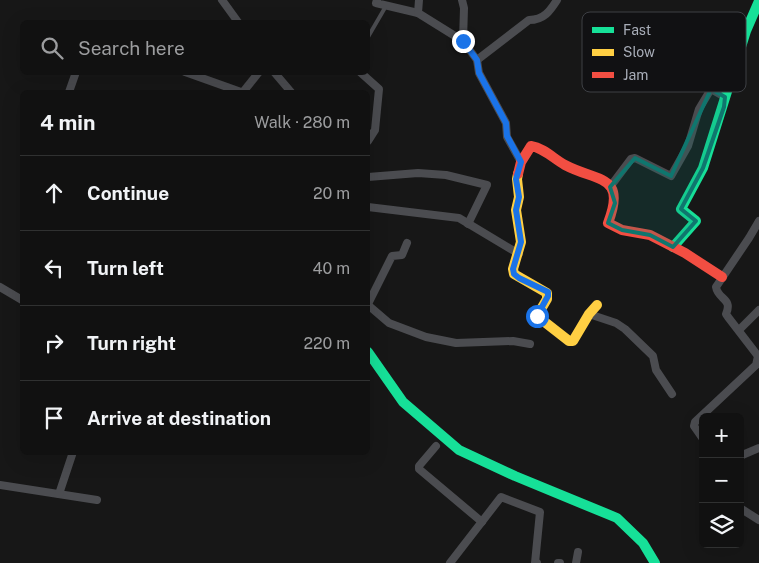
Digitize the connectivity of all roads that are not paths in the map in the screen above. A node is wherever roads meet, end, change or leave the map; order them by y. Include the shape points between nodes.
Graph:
1 (222, 0) edge
2 (377, 0) edge
3 (419, 0) edge
4 (462, 0) edge
5 (557, 0) edge
6 (759, 1) edge
7 (386, 6) junction
8 (418, 13) junction
9 (237, 20) edge
10 (746, 32) edge
11 (370, 34) edge
12 (463, 41) junction
13 (477, 60) junction
14 (75, 75) edge
15 (194, 75) edge
16 (256, 75) edge
17 (277, 75) edge
18 (363, 75) edge
19 (70, 90) edge
20 (236, 90) edge
21 (244, 90) edge
22 (289, 90) edge
23 (709, 92) edge
24 (716, 92) edge
25 (727, 92) edge
26 (725, 97) junction
27 (370, 137) edge
28 (521, 162) junction
29 (370, 177) edge
30 (610, 187) junction
31 (370, 207) edge
32 (759, 221) edge
33 (468, 224) junction
34 (407, 243) dead end
35 (673, 248) junction
36 (519, 254) junction
37 (722, 277) junction
38 (0, 287) edge
39 (20, 299) edge
40 (370, 301) edge
41 (598, 306) dead end
42 (370, 307) edge
43 (759, 310) edge
44 (590, 314) junction
45 (739, 330) junction
46 (530, 344) dead end
47 (370, 355) edge
48 (758, 367) edge
49 (672, 394) dead end
50 (705, 413) edge
51 (699, 419) edge
52 (699, 433) edge
53 (436, 446) dead end
54 (759, 448) edge
55 (744, 454) edge
56 (72, 455) edge
57 (0, 485) edge
58 (59, 494) junction
59 (97, 500) dead end
60 (744, 511) edge
61 (759, 520) edge
62 (482, 522) junction
63 (578, 552) dead end
64 (450, 563) edge
65 (537, 563) edge
66 (576, 563) edge
67 (655, 563) edge

1 - 9 street
2 - 7 street via 376,3
3 - 8 street
4 - 12 street
5 - 13 street via 548,14 529,20
6 - 10 street
7 - 8 street
7 - 11 lane
8 - 12 street
12 - 13 street
13 - 28 street via 479,73 506,123 507,136
14 - 19 street
15 - 20 street
16 - 21 street
17 - 22 street
18 - 27 street via 379,89 374,130
23 - 30 street via 699,109 688,146 671,176 635,158
24 - 26 street
25 - 26 street
26 - 35 street via 703,168 681,209 696,221
28 - 30 street via 528,149 537,147
28 - 36 street via 516,179
29 - 33 street via 418,173 446,175 487,185
30 - 35 street via 615,203 608,224 650,235
31 - 33 street via 459,218
32 - 37 street
33 - 36 street
34 - 40 street via 402,255 392,256
35 - 37 street
36 - 44 street via 514,274 548,294 538,317 574,342
37 - 45 street via 716,287 717,292 728,304 726,314
38 - 39 street
41 - 44 street
42 - 46 street via 389,323 426,337 456,343 513,341
43 - 45 street
44 - 49 street via 616,323 653,356 656,370
45 - 48 street via 758,356
47 - 67 street via 403,402 459,450 617,518 643,543
48 - 50 street
51 - 52 street via 694,426
53 - 62 street via 419,468
54 - 55 street
56 - 58 street
57 - 58 street
58 - 59 street
60 - 61 street
62 - 64 street
62 - 65 street via 501,497 540,512
63 - 66 street

